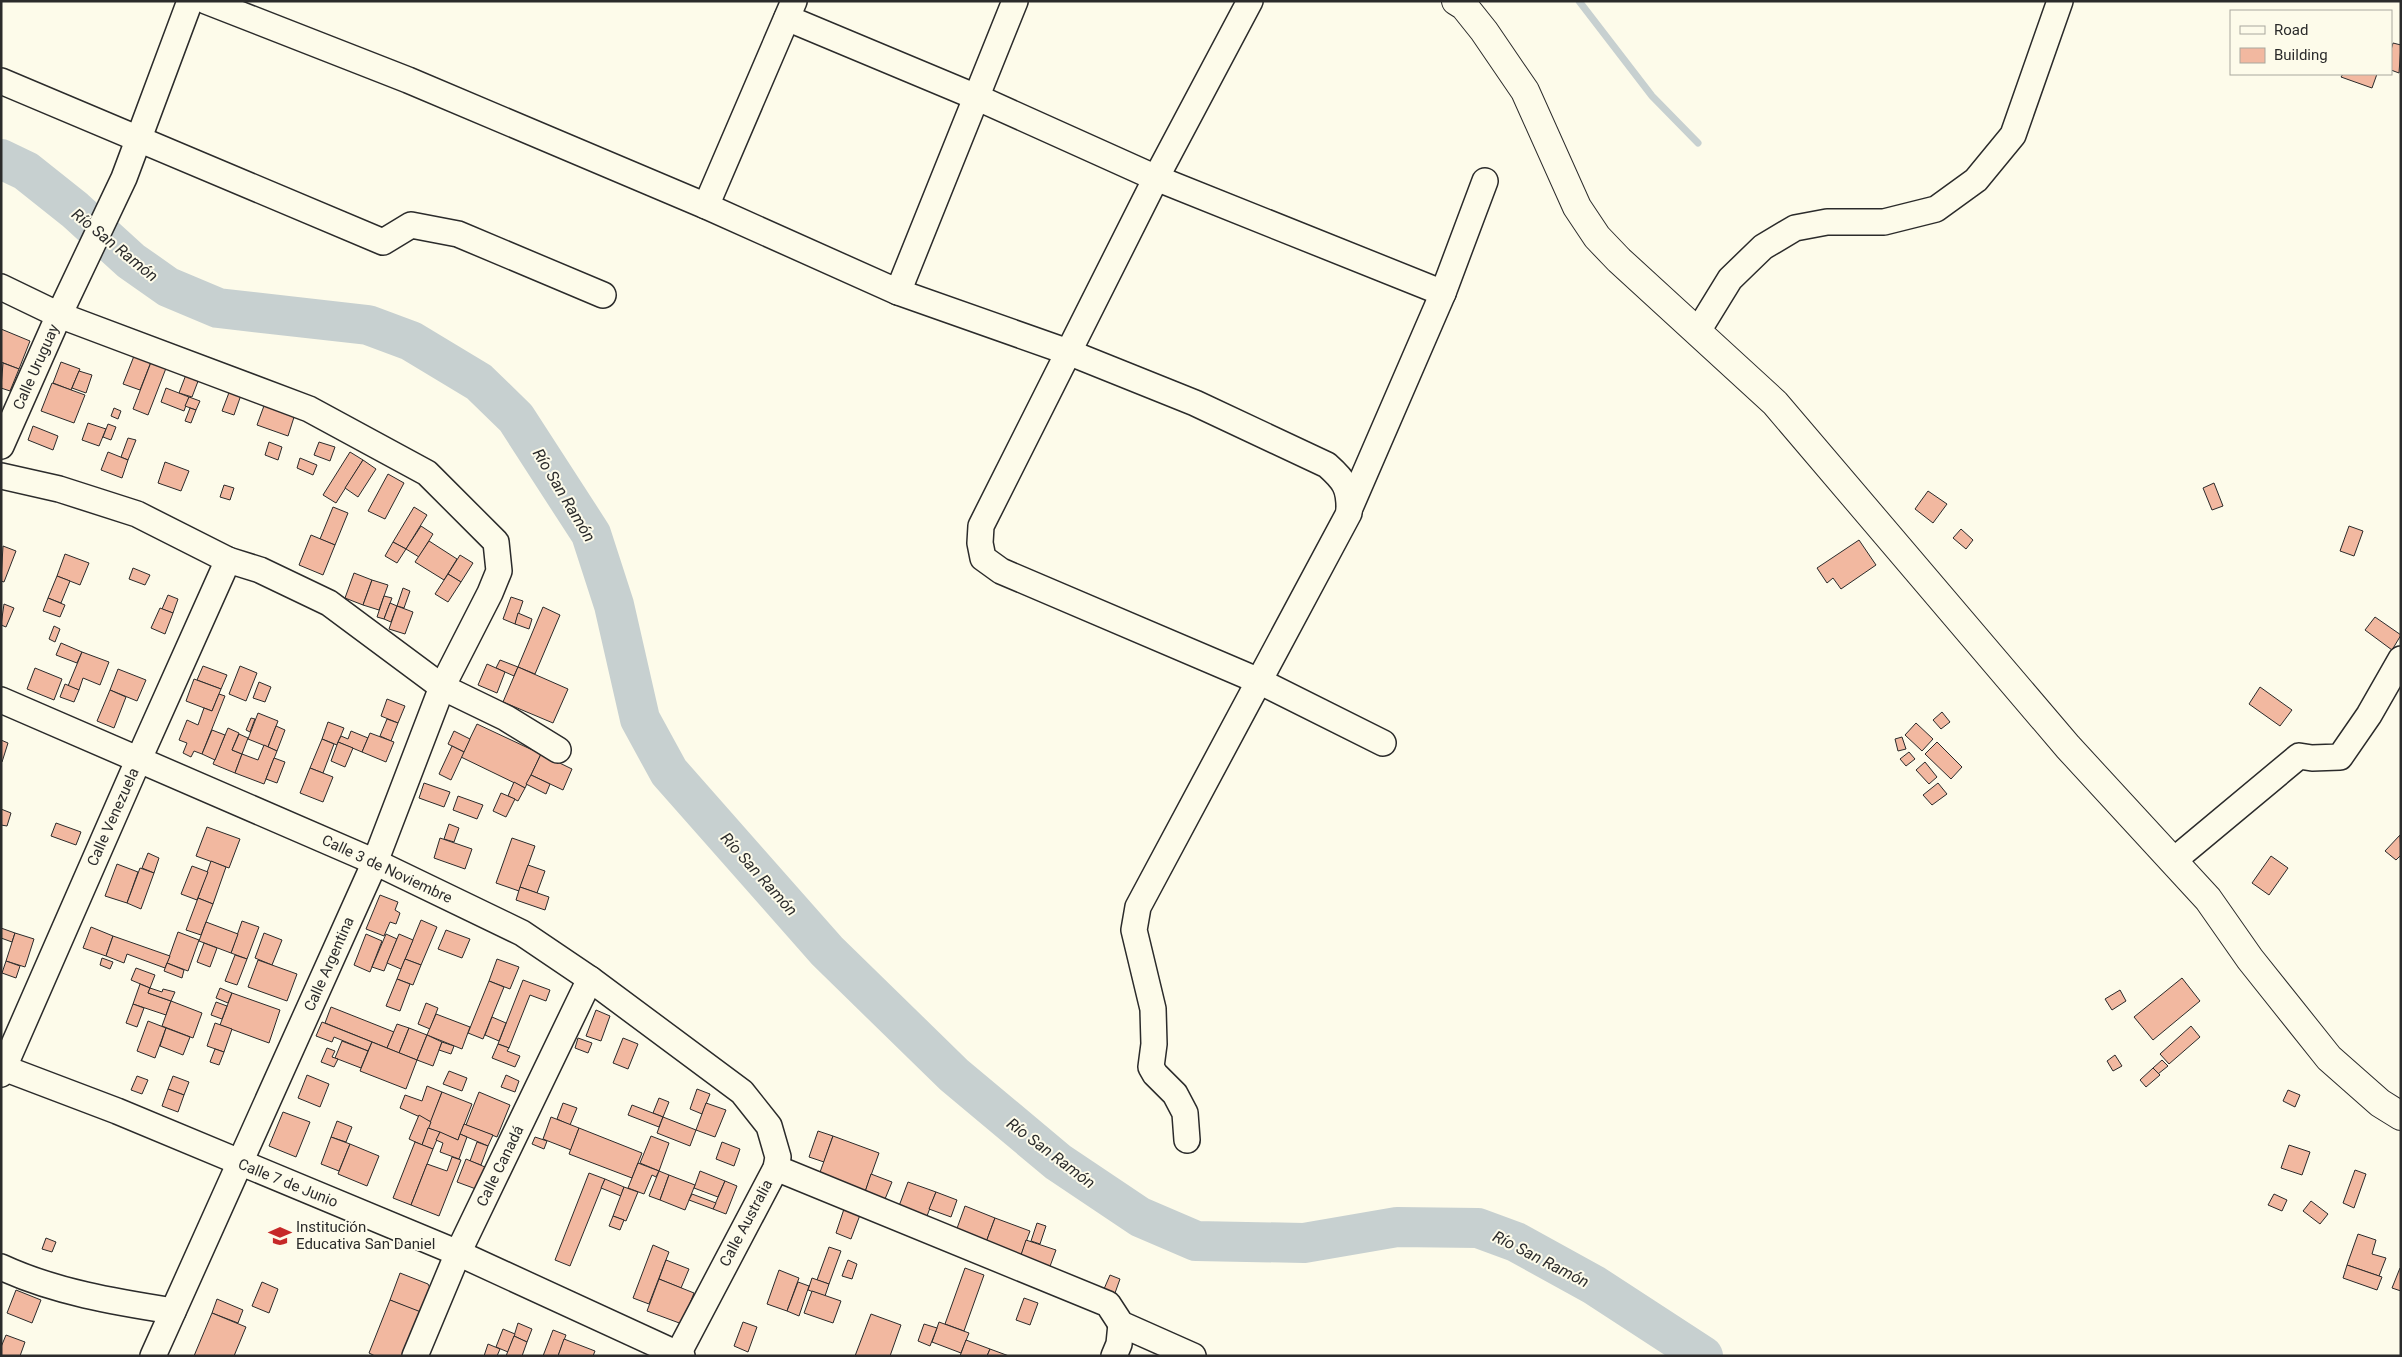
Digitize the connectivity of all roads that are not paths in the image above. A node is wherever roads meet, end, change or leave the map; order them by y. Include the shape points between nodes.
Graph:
1 (190, 1) edge
2 (206, 1) edge
3 (1015, 1) edge
4 (1250, 1) edge
5 (2060, 1) edge
6 (1460, 3) edge
7 (791, 10) edge
8 (1, 81) edge
9 (976, 97) junction
10 (140, 138) junction
11 (1156, 178) junction
12 (1486, 181) dead end
13 (706, 206) junction
14 (1, 287) edge
15 (898, 292) junction
16 (1443, 293) junction
17 (603, 295) dead end
18 (59, 314) junction
19 (1698, 331) junction
20 (1068, 352) junction
21 (1, 446) edge
22 (1, 476) edge
23 (1348, 513) junction
24 (228, 560) junction
25 (2401, 660) edge
26 (1259, 681) junction
27 (442, 687) junction
28 (1, 700) edge
29 (1382, 743) dead end
30 (558, 750) dead end
31 (138, 761) junction
32 (2173, 861) junction
33 (375, 862) junction
34 (590, 979) junction
35 (2, 1070) edge
36 (742, 1092) joint
37 (2401, 1116) edge
38 (1187, 1140) dead end
39 (238, 1163) junction
40 (776, 1168) junction
41 (458, 1253) junction
42 (1, 1267) edge
43 (173, 1311) junction
44 (1121, 1324) junction
45 (678, 1355) edge
46 (153, 1356) edge
47 (415, 1356) edge
48 (1114, 1356) edge
49 (1193, 1356) edge

1 - 10 street, Calle Uruguay
2 - 13 street via 408,80
3 - 9 street
4 - 11 street
5 - 19 street via 2013,135 1976,180 1936,209 1884,222 1827,222 1795,228 1763,247 1730,279
6 - 19 main road via 1501,54 1525,92 1577,207 1597,237 1618,260
7 - 9 street
7 - 13 street
8 - 10 street
9 - 11 street
9 - 15 street
10 - 17 street via 383,242 411,225 458,234
10 - 18 street, Calle Uruguay
11 - 16 street
11 - 20 street
12 - 16 street
13 - 15 street
14 - 18 street
15 - 20 street
16 - 23 street
18 - 21 street, Calle Uruguay
18 - 27 street, Calle Argentina via 309,409 427,473 496,542 499,571
19 - 32 main road via 1775,403 2068,747
20 - 23 street via 1195,402 1327,465 1342,478 1350,494
20 - 26 street via 981,526 983,558 1001,571
22 - 24 street via 59,489 136,514
23 - 26 street
24 - 27 street via 260,570 329,603
24 - 31 street, Calle Venezuela
25 - 32 street via 2370,715 2340,757 2299,756
26 - 29 street
26 - 38 street via 1138,907 1134,930 1153,1010 1151,1067 1175,1094 1185,1113
27 - 30 street via 506,718
27 - 33 street, Calle Argentina
28 - 31 street, Calle 3 de Noviembre
31 - 33 street, Calle 3 de Noviembre
31 - 35 street, Calle Venezuela
32 - 37 main road via 2208,899 2250,959 2329,1058 2380,1103
33 - 34 street, Calle 3 de Noviembre via 522,932
33 - 39 street, Calle Argentina
34 - 36 street, Calle 3 de Noviembre
34 - 41 street, Calle Canadá
35 - 39 street, Calle 7 de Junio via 117,1111
36 - 40 street, Calle Australia via 769,1126 778,1157
39 - 41 street, Calle 7 de Junio
39 - 43 street, Calle Argentina
40 - 44 street via 1108,1304
40 - 45 street, Calle Australia
41 - 45 street, Calle 7 de Junio
41 - 47 street, Calle Canadá
42 - 43 street via 104,1300
43 - 46 street, Calle Argentina
44 - 48 street
44 - 49 street

